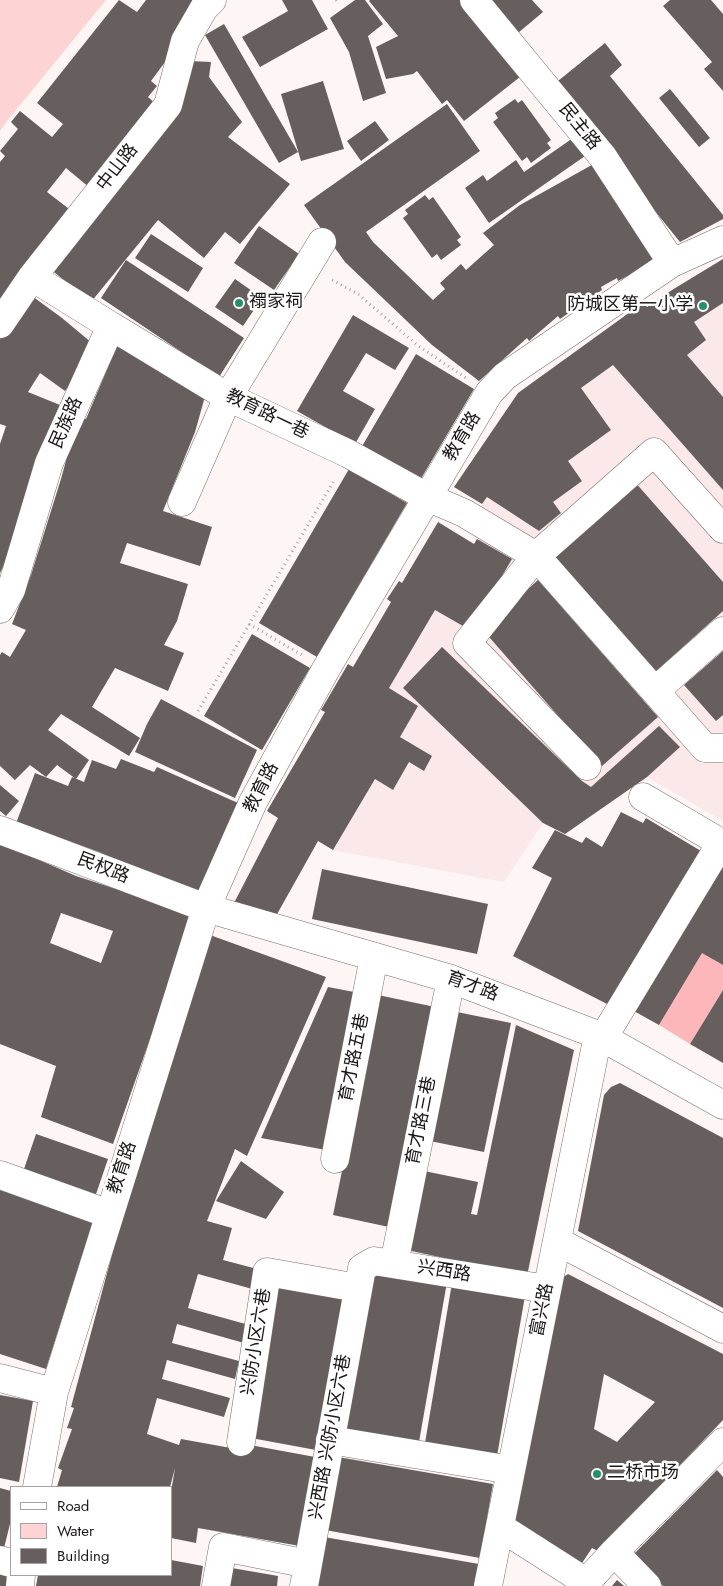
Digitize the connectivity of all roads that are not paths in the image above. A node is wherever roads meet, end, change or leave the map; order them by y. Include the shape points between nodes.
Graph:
1 (212, 0) edge
2 (474, 0) edge
3 (723, 240) edge
4 (322, 242) dead end
5 (672, 263) junction
6 (32, 277) junction
7 (0, 324) edge
8 (111, 326) junction
9 (228, 397) junction
10 (427, 497) junction
11 (182, 502) dead end
12 (723, 529) edge
13 (536, 556) junction
14 (0, 609) edge
15 (723, 631) edge
16 (655, 691) junction
17 (723, 748) edge
18 (587, 766) dead end
19 (643, 797) dead end
20 (0, 830) edge
21 (722, 844) edge
22 (206, 908) junction
23 (374, 957) junction
24 (451, 978) junction
25 (601, 1036) junction
26 (723, 1105) edge
27 (335, 1160) dead end
28 (0, 1175) edge
29 (109, 1214) junction
30 (557, 1240) junction
31 (394, 1264) junction
32 (358, 1288) junction
33 (547, 1289) junction
34 (723, 1329) edge
35 (0, 1378) edge
36 (54, 1392) junction
37 (330, 1440) junction
38 (241, 1442) dead end
39 (723, 1442) edge
40 (511, 1470) junction
41 (37, 1486) edge
42 (500, 1527) junction
43 (614, 1552) junction
44 (306, 1575) edge
45 (584, 1584) edge
46 (216, 1586) edge
47 (488, 1586) edge
48 (647, 1586) edge

1 - 6 street, 中山路 via 186,41 168,105
2 - 5 street, 民主路 via 603,157
3 - 5 street, 教育路
4 - 9 street
5 - 10 street, 教育路 via 506,376 489,393
6 - 7 street, 中山路
6 - 8 street
8 - 9 street, 教育路一巷
8 - 14 street, 民族路 via 49,463 11,590
9 - 10 street, 教育路一巷 via 349,454
9 - 11 street
10 - 13 street, 教育路一巷 via 464,513
10 - 22 street, 教育路 via 253,802
12 - 13 street via 654,452
13 - 16 street, 教育路一巷
13 - 18 street via 467,643
15 - 16 street
16 - 17 street, 教育路一巷 via 705,748
19 - 21 street
20 - 22 street, 民权路
21 - 25 street, 富兴路
22 - 23 street, 育才路
22 - 29 street, 教育路
23 - 24 street, 育才路
23 - 27 street, 育才路五巷
24 - 25 street, 育才路
24 - 31 street, 育才路三巷
25 - 26 street, 育才路
25 - 30 street, 富兴路
28 - 29 street
29 - 36 street, 教育路
30 - 33 street, 富兴路
30 - 34 street
31 - 32 street, 兴西路 via 374,1261 362,1268
31 - 33 street, 兴西路
32 - 37 street, 兴西路 兴防小区六巷
32 - 38 street, 兴防小区六巷 via 267,1272
33 - 40 street, 富兴路
35 - 36 street
36 - 41 street, 教育路
37 - 40 street
37 - 44 street, 兴西路 兴防小区六巷
39 - 43 street
40 - 42 street, 富兴路
42 - 45 street
42 - 47 street, 富兴路
43 - 45 street
43 - 48 street
44 - 46 street via 223,1547

